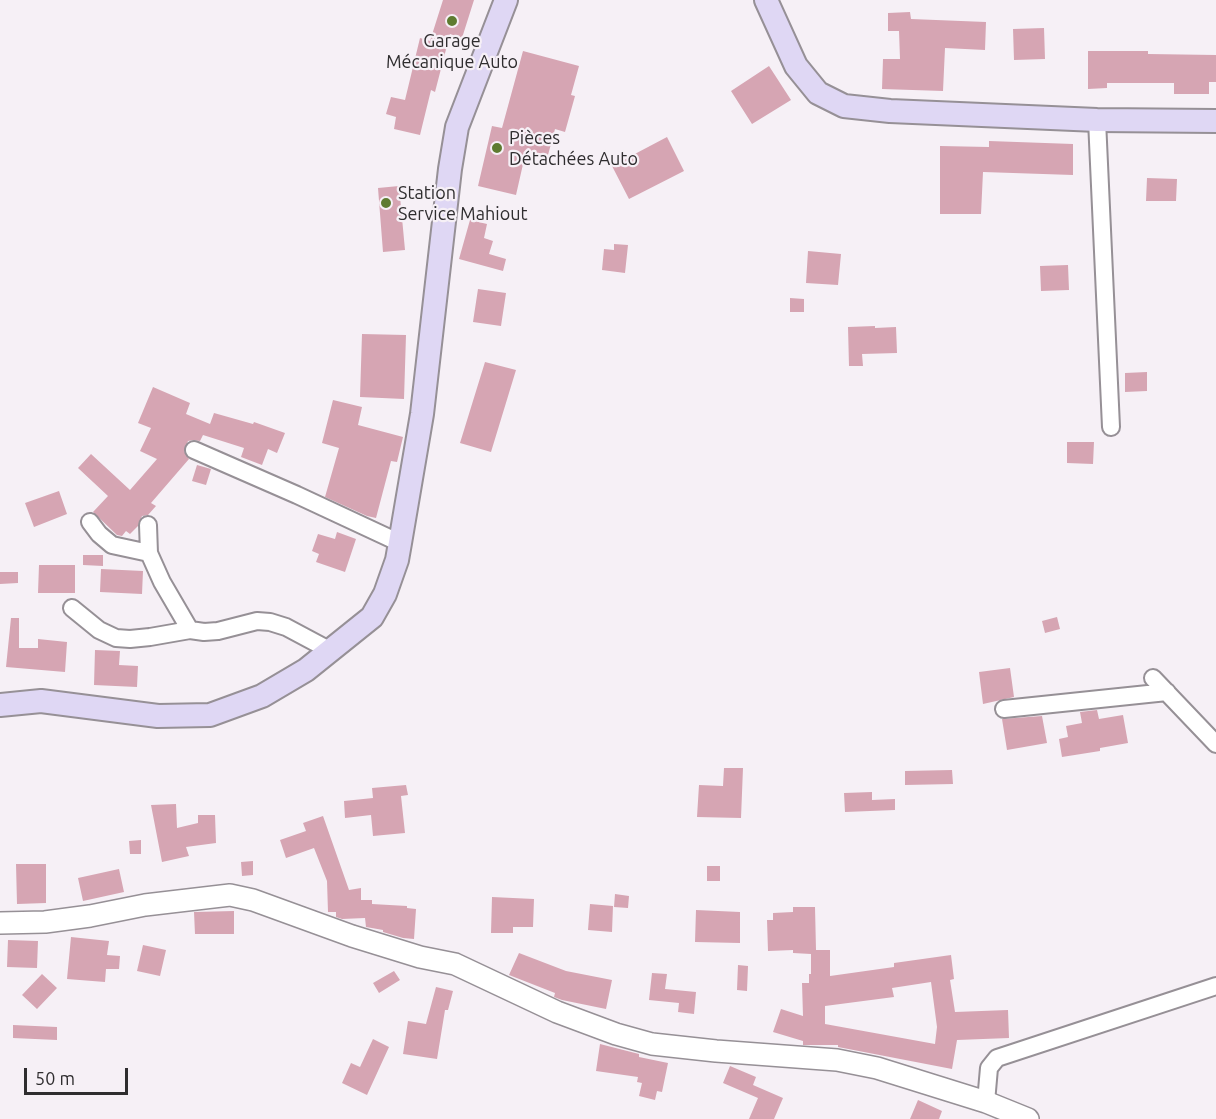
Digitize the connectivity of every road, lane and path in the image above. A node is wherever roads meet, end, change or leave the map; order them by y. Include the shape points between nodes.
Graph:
1 (506, 0) edge
2 (766, 0) edge
3 (1097, 120) junction
4 (1216, 121) edge
5 (1111, 427) dead end
6 (194, 450) dead end
7 (90, 522) dead end
8 (148, 525) dead end
9 (400, 543) junction
10 (149, 553) junction
11 (72, 608) dead end
12 (190, 630) junction
13 (331, 651) junction
14 (1153, 678) dead end
15 (1167, 692) junction
16 (0, 705) edge
17 (1004, 709) dead end
18 (1216, 744) edge
19 (0, 923) edge
20 (1216, 986) edge
21 (986, 1102) junction
22 (1028, 1119) edge

1 - 9 main road via 457,128 422,414
2 - 3 main road via 796,66 818,93 844,106
3 - 4 main road
3 - 5 street
6 - 9 street
7 - 10 street via 112,545
8 - 10 street
9 - 13 main road via 385,594 372,617
10 - 12 street
11 - 12 street via 116,638
12 - 13 street via 218,631 257,621 270,622 294,630
13 - 16 main road via 262,696 210,715 158,716 41,701
14 - 15 street
15 - 17 street
15 - 18 street
19 - 21 street via 45,922 230,895 420,957 456,964 557,1012 652,1044 837,1060 877,1068
20 - 21 street via 997,1058 989,1068
21 - 22 street

